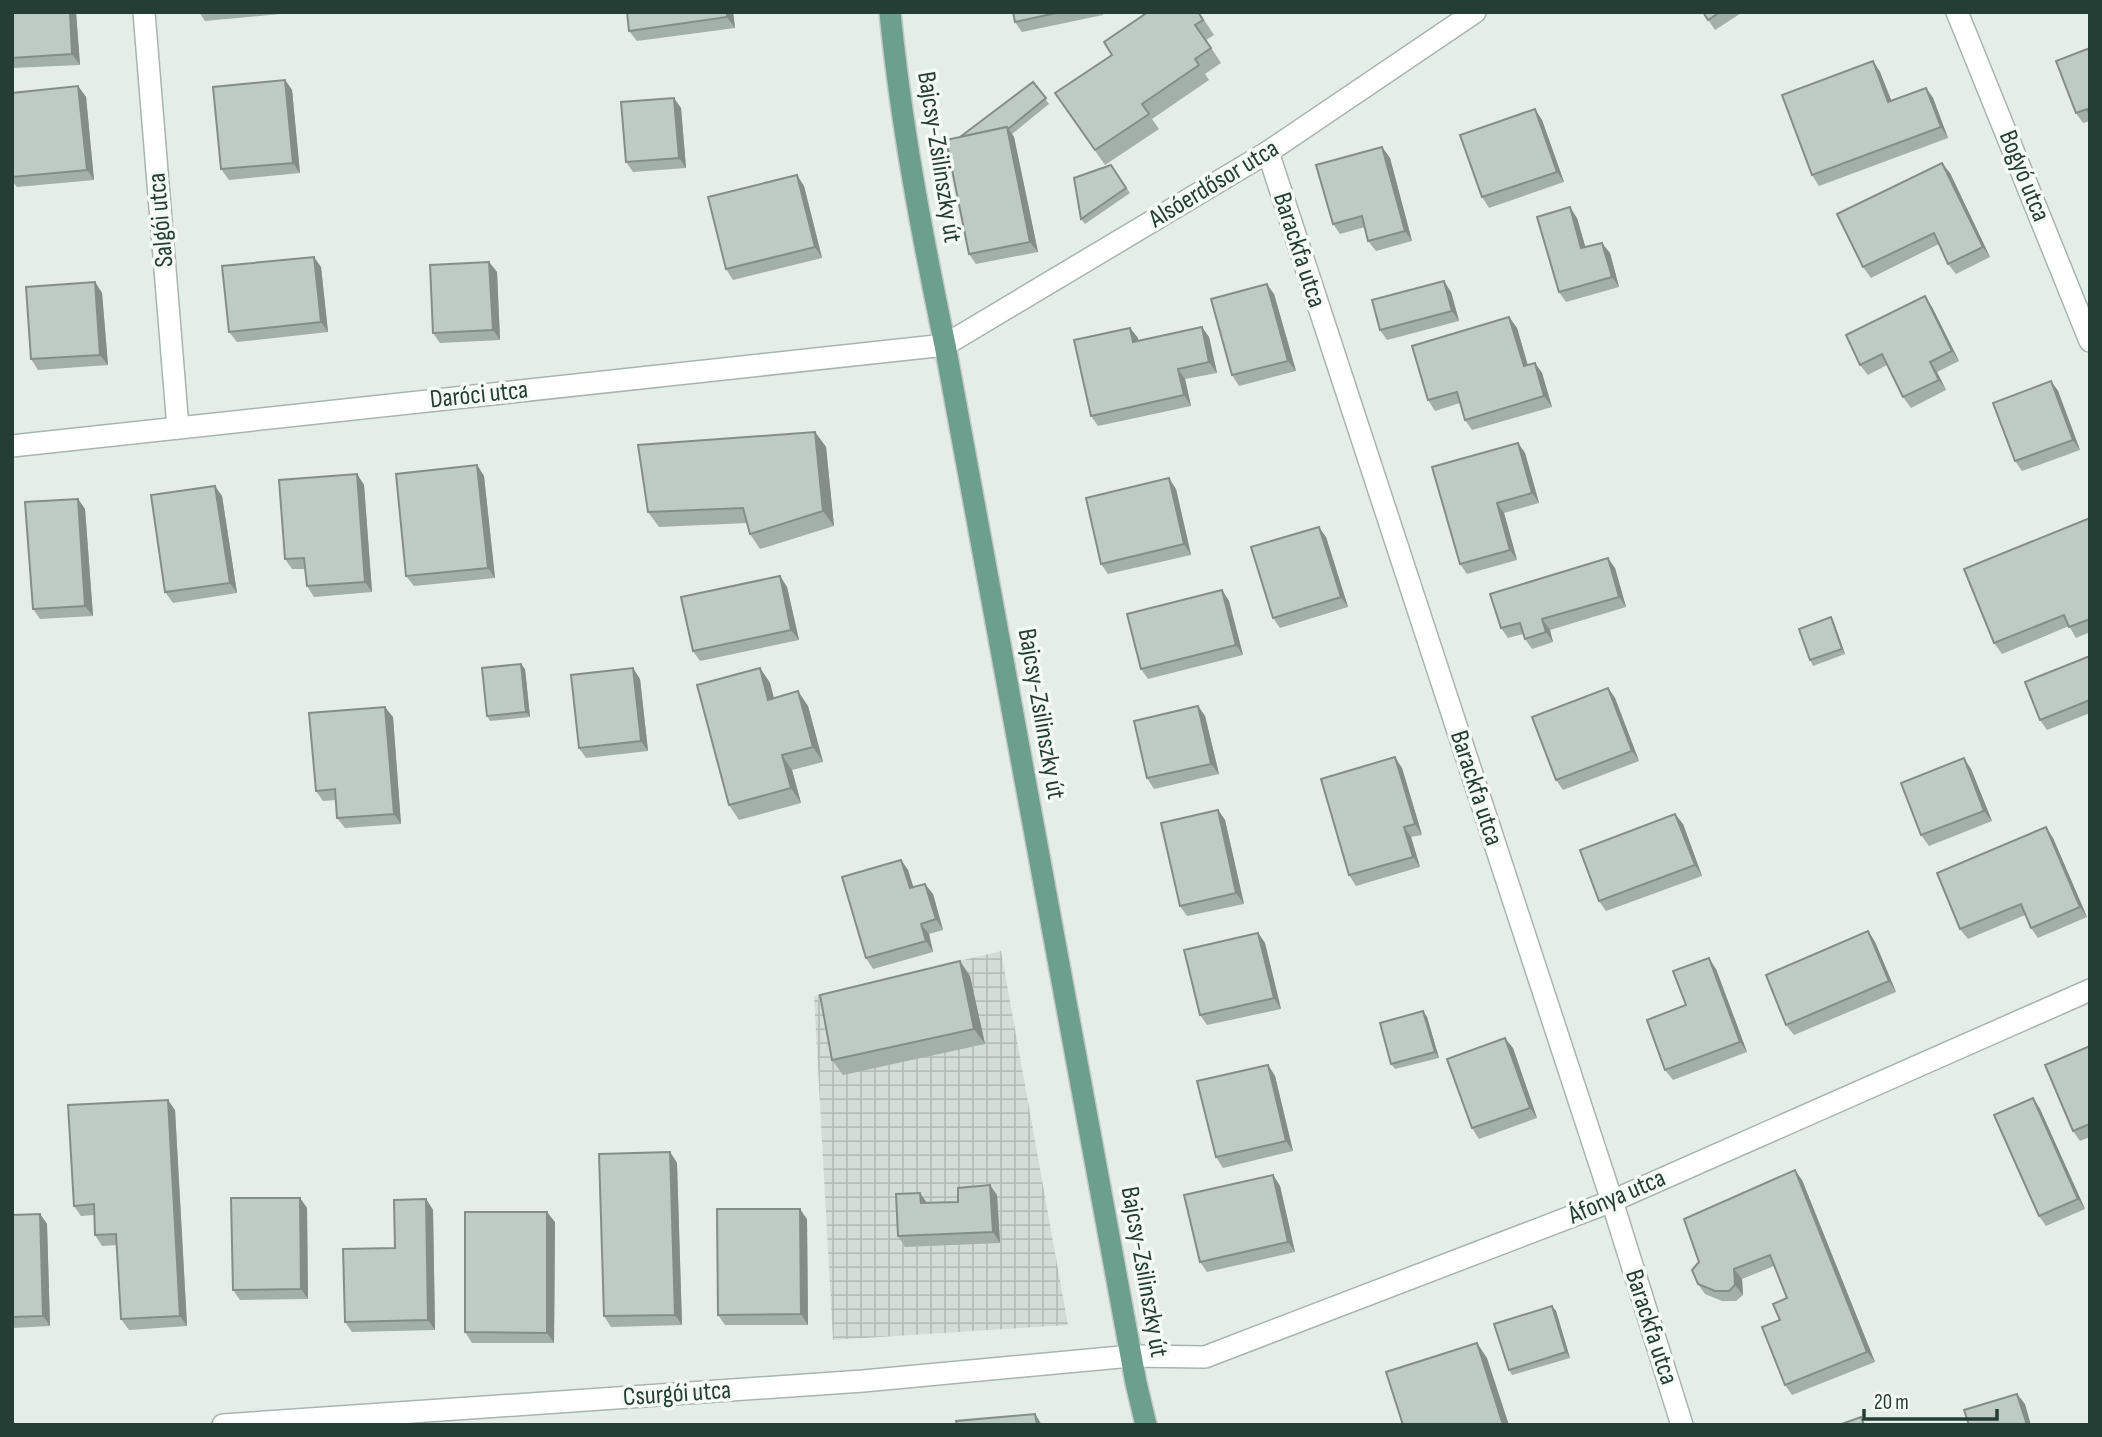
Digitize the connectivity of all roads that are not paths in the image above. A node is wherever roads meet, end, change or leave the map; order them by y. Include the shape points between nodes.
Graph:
1 (144, 12) edge
2 (890, 12) edge
3 (1475, 12) edge
4 (1957, 12) edge
5 (1268, 152) junction
6 (2090, 341) edge
7 (945, 345) junction
8 (178, 428) junction
9 (12, 446) edge
10 (2090, 990) edge
11 (1612, 1201) junction
12 (1132, 1356) junction
13 (223, 1425) edge
14 (1146, 1425) edge
15 (1682, 1425) edge

1 - 8 street, Salgói utca
2 - 7 main road, Bajcsy-Zsilinszky út via 921,224
3 - 5 street, Alsóerdősor utca
4 - 6 street, Bogyó utca
5 - 7 street, Alsóerdősor utca
5 - 11 street, Barackfa utca
7 - 8 street, Daróci utca
7 - 12 main road, Bajcsy-Zsilinszky út
8 - 9 street, Daróci utca
10 - 11 street, Áfonya utca
11 - 12 street, Áfonya utca via 1205,1357
11 - 15 street, Barackfa utca
12 - 13 street, Csurgói utca via 863,1381
12 - 14 main road, Bajcsy-Zsilinszky út

